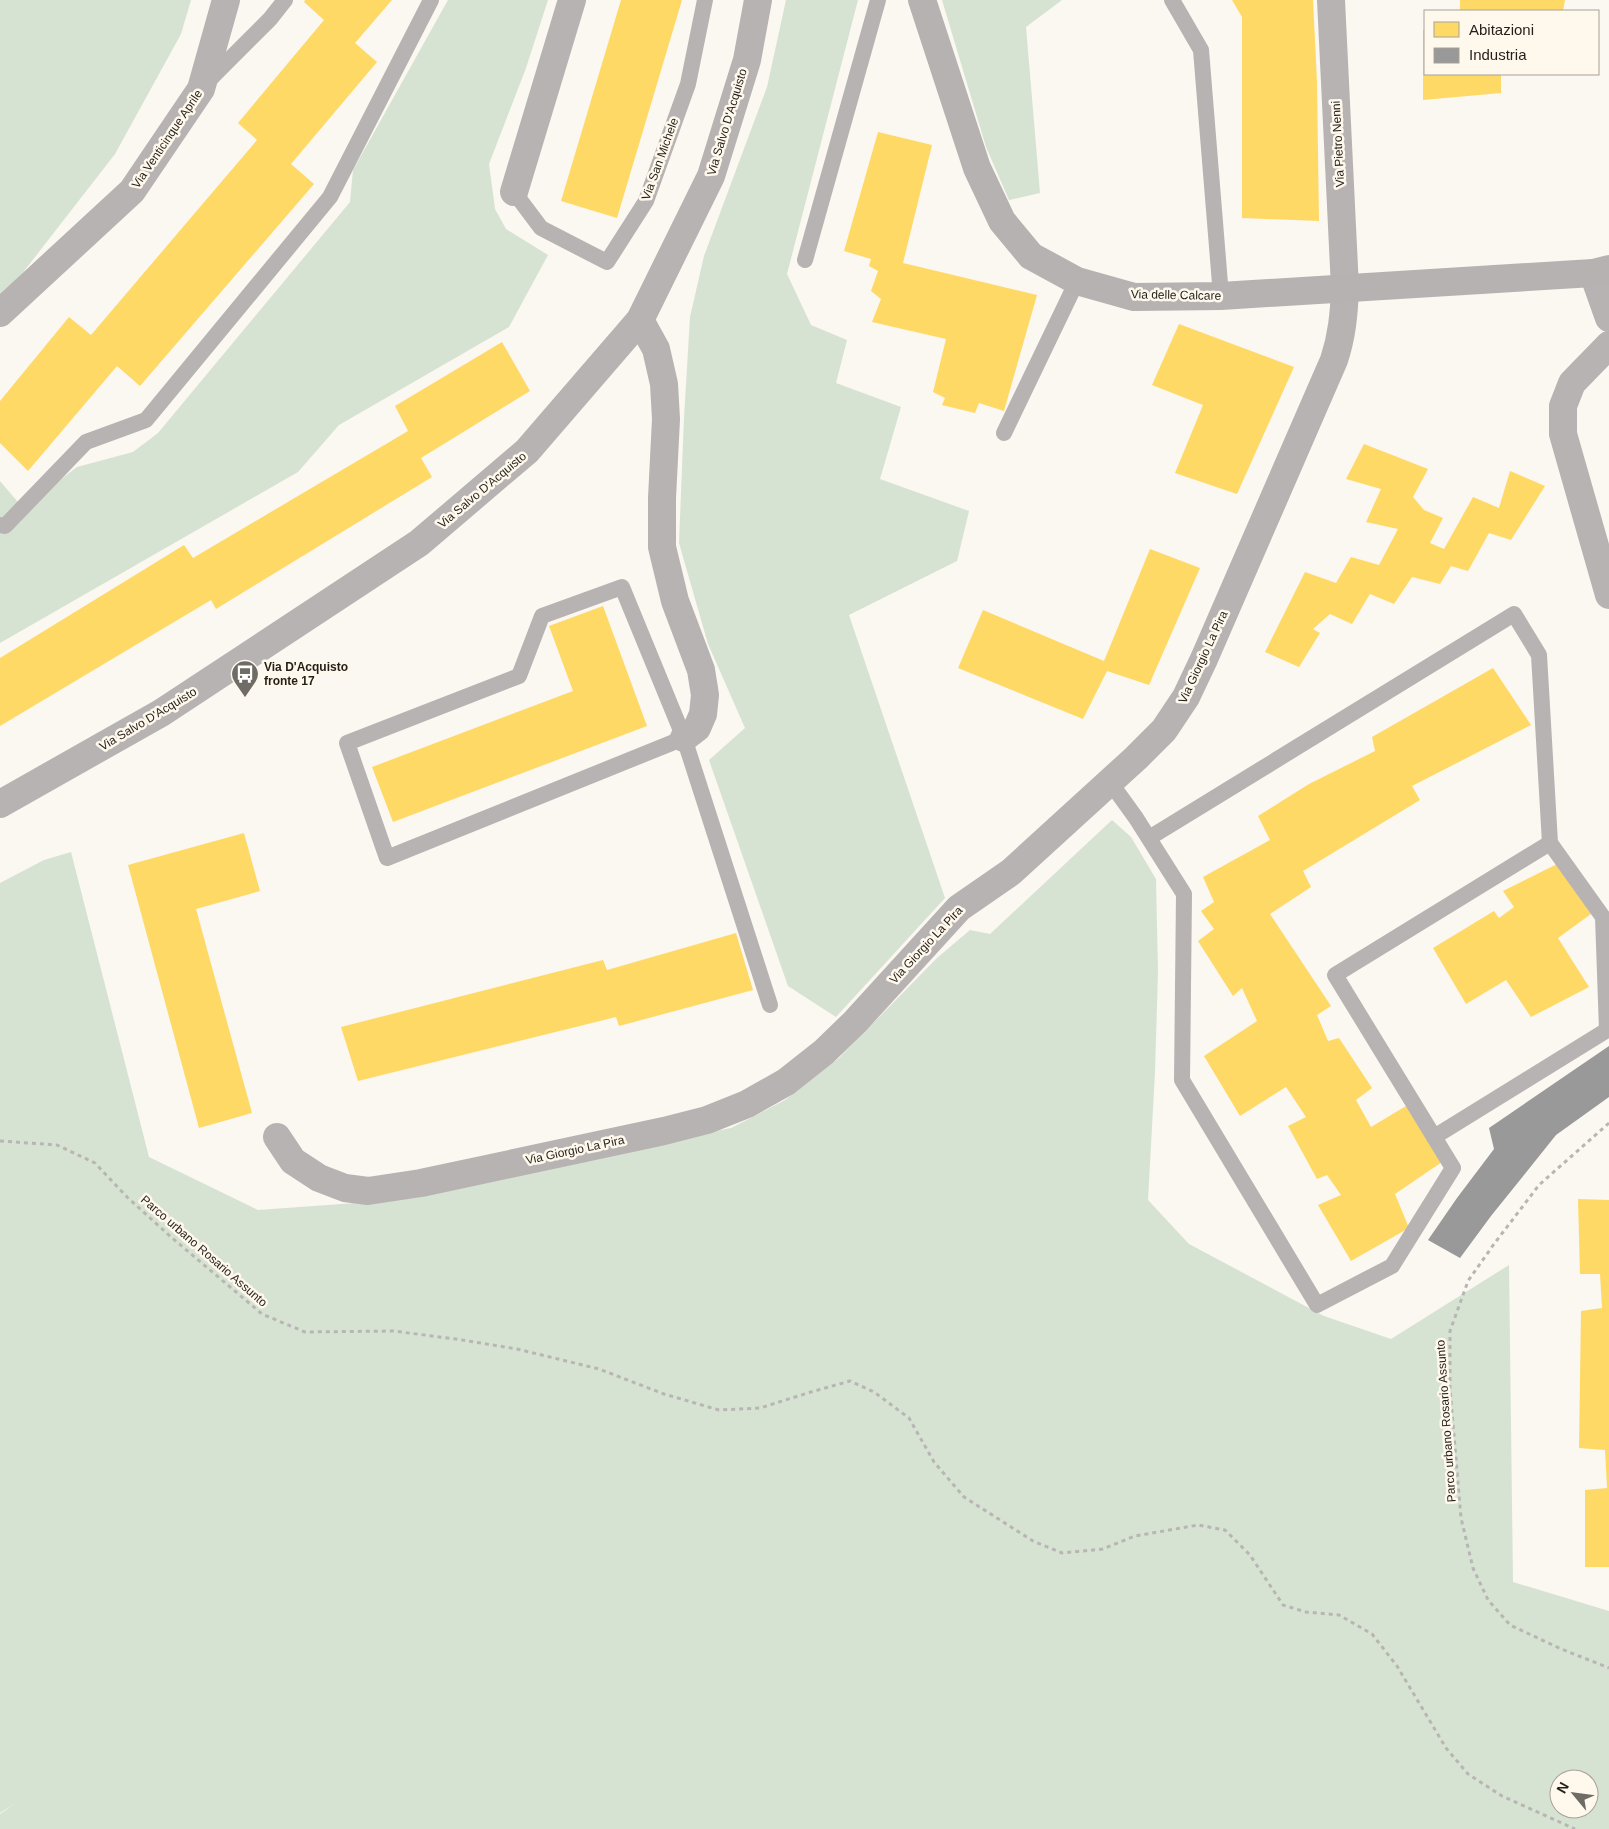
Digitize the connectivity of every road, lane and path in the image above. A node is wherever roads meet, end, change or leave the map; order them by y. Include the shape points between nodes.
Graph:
1 (226, 0) edge
2 (285, 0) edge
3 (431, 0) edge
4 (572, 0) edge
5 (705, 0) edge
6 (758, 0) edge
7 (878, 0) edge
8 (922, 0) edge
9 (1172, 0) edge
10 (1331, 0) edge
11 (201, 89) junction
12 (514, 192) joint
13 (805, 260) dead end
14 (1601, 271) edge
15 (1078, 281) junction
16 (1344, 288) junction
17 (1221, 296) junction
18 (0, 313) edge
19 (1609, 318) edge
20 (640, 320) junction
21 (1609, 345) edge
22 (1004, 433) dead end
23 (0, 525) edge
24 (1609, 594) edge
25 (684, 738) junction
26 (1110, 782) junction
27 (0, 804) edge
28 (1149, 838) junction
29 (1550, 843) junction
30 (770, 1005) dead end
31 (1609, 1123) edge
32 (277, 1137) dead end
33 (1434, 1137) junction
34 (0, 1141) edge
35 (1609, 1668) edge
36 (1575, 1829) edge

1 - 11 street, Via Venticinque Aprile
2 - 11 lane
3 - 23 lane via 334,188 146,420 86,442 5,526
4 - 12 street, Via San Michele
5 - 12 lane, Via San Michele via 688,84 646,201 607,262 541,228
6 - 20 street, Via Salvo D'Acquisto via 747,60 712,176
7 - 13 lane
8 - 15 main road, Via delle Calcare via 978,168 1002,221 1031,256
9 - 17 lane via 1201,50
10 - 16 street, Via Pietro Nenni
11 - 18 street, Via Venticinque Aprile via 132,191
14 - 16 main road, Via delle Calcare
14 - 19 street
15 - 17 main road, Via delle Calcare via 1134,297
15 - 22 lane
16 - 17 main road, Via delle Calcare
16 - 26 street, Via Giorgio La Pira via 1341,339 1334,360 1186,697 1164,730
20 - 25 street via 656,349 664,384 662,547 675,601 701,670 705,695 703,714 697,728
20 - 27 street, Via Salvo D'Acquisto via 527,451 419,543 161,713
21 - 24 street via 1572,383 1563,406 1563,434
25 - 25 lane via 387,858 347,742 519,676 542,616 622,587
25 - 30 lane
26 - 28 lane
26 - 32 street, Via Giorgio La Pira via 1011,872 959,908 824,1052 786,1082 748,1104 708,1120 664,1131 421,1184 368,1191 345,1188 319,1178 293,1161
28 - 29 lane via 1514,614 1539,655
28 - 33 lane via 1184,894 1182,1080 1318,1305 1392,1266 1453,1168
29 - 33 lane via 1604,917 1607,1030
29 - 33 lane via 1336,975
31 - 35 path, Parco urbano Rosario Assunto via 1539,1185 1468,1281 1450,1331 1450,1388 1461,1518 1473,1568 1488,1600 1510,1625
34 - 36 path, Parco urbano Rosario Assunto via 57,1145 95,1163 171,1237 262,1314 305,1332 393,1332 517,1349 599,1369 664,1394 719,1410 760,1408 850,1381 874,1392 909,1418 934,1462 964,1497 1033,1541 1062,1553 1103,1549 1135,1536 1198,1525 1225,1530 1250,1555 1283,1606 1338,1615 1372,1634 1398,1666 1446,1748 1468,1774 1502,1796

